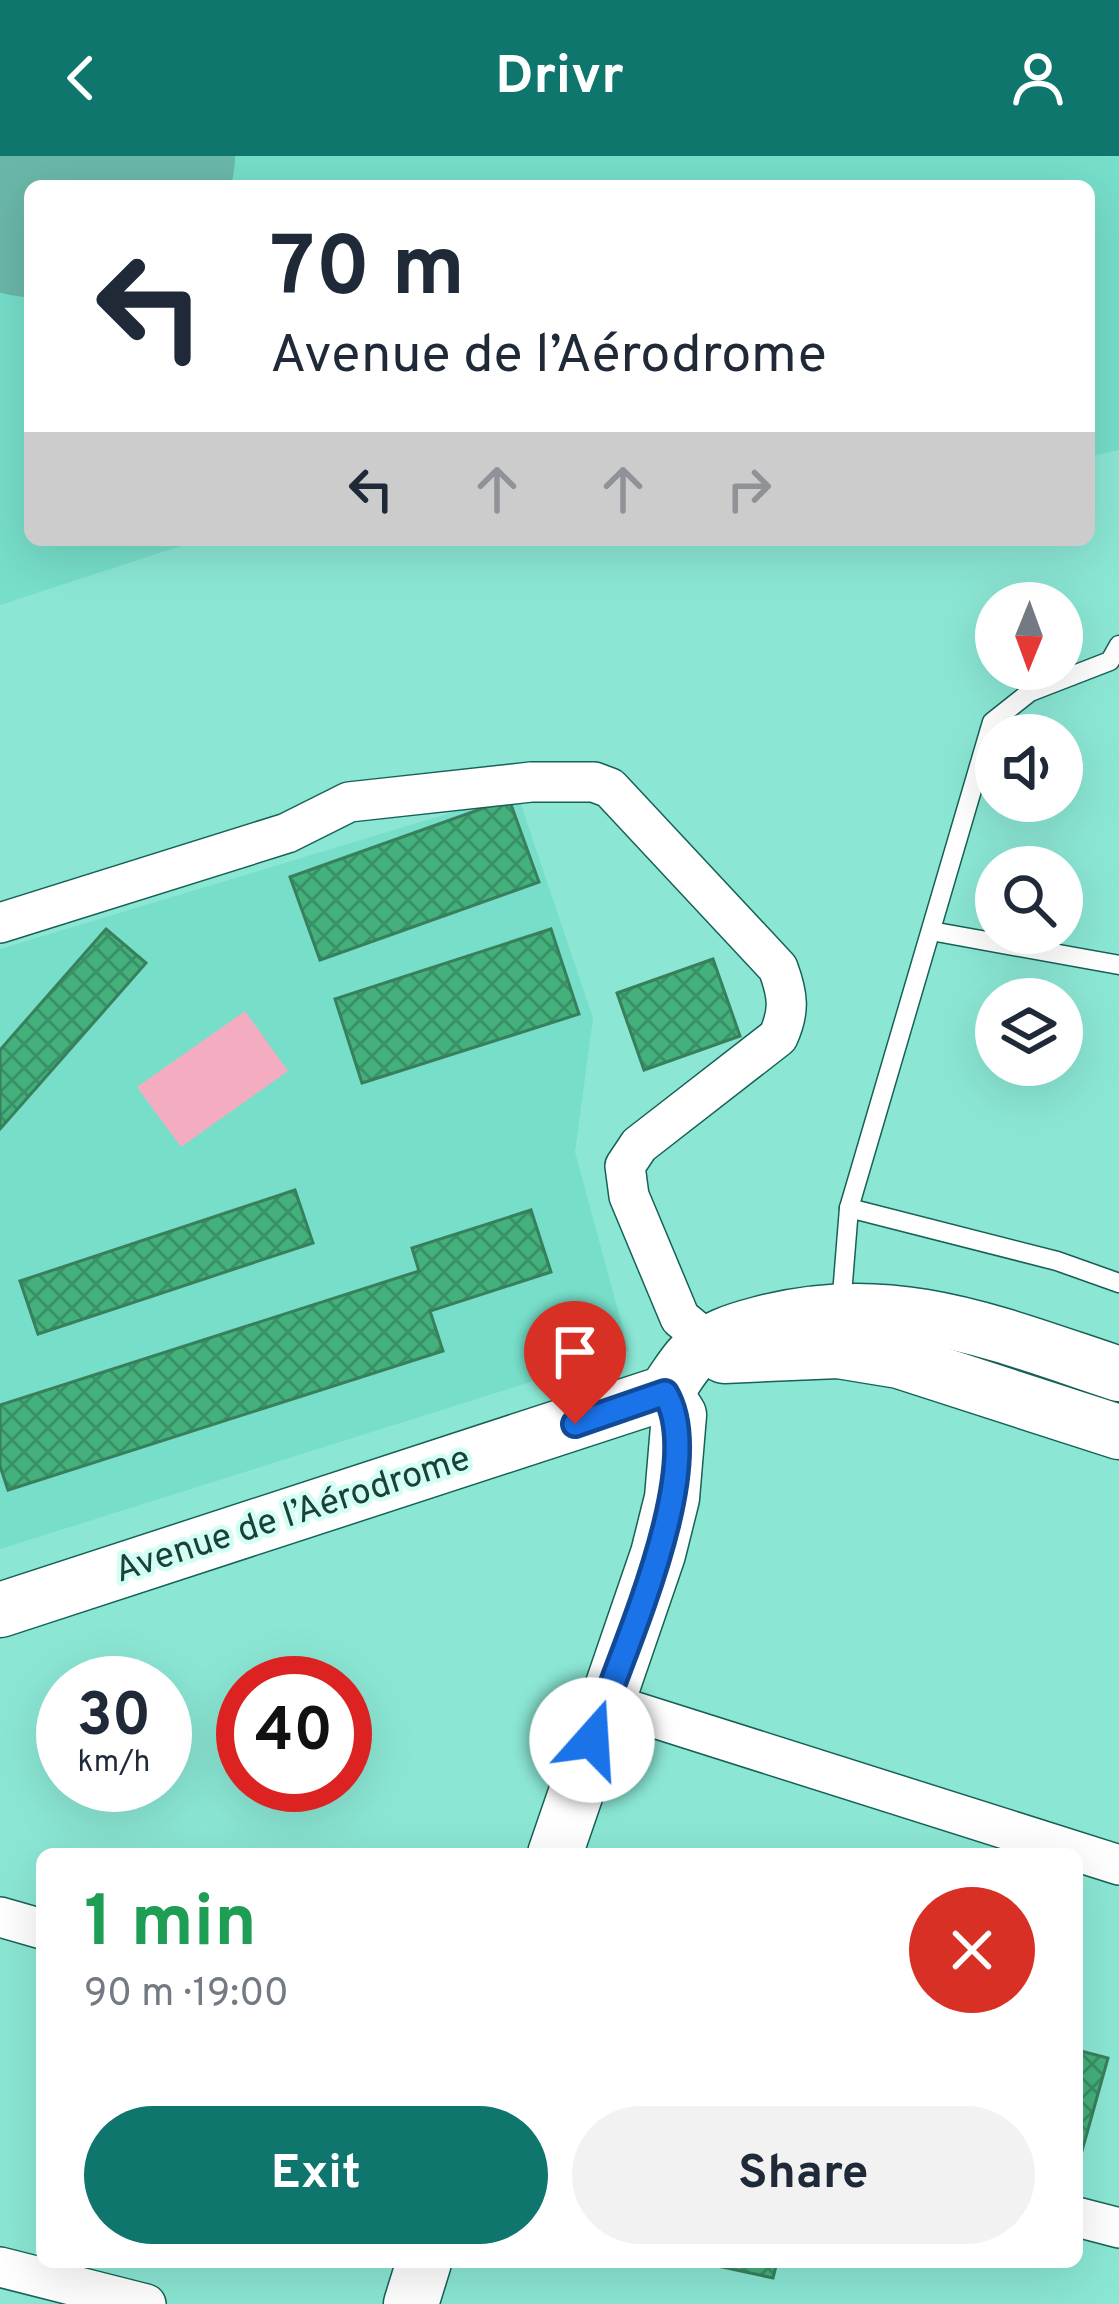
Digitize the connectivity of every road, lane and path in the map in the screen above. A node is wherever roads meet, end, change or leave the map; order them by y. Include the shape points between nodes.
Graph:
1 (1116, 658) edge
2 (0, 923) edge
3 (931, 932) junction
4 (1119, 965) edge
5 (849, 1208) junction
6 (1119, 1283) edge
7 (841, 1307) junction
8 (689, 1364) junction
9 (1119, 1374) edge
10 (1119, 1432) edge
11 (0, 1611) edge
12 (604, 1702) junction
13 (557, 1848) edge
14 (1065, 1848) edge
15 (1083, 1854) edge
16 (1119, 1865) edge
17 (0, 1917) edge
18 (36, 1927) edge
19 (1083, 2219) edge
20 (1119, 2228) edge
21 (0, 2267) edge
22 (422, 2268) edge
23 (146, 2304) edge
24 (411, 2304) edge

1 - 3 lane via 1030,692 992,722
2 - 8 street via 287,833 349,802 531,782 610,788 778,968 788,996 778,1037 639,1145 625,1166 628,1196 680,1318
3 - 4 lane
3 - 5 lane
5 - 6 lane
5 - 7 lane
7 - 8 main road, Avenue de l’Aérodrome via 753,1325
7 - 9 main road, Avenue de l’Aérodrome via 918,1314
8 - 10 main road via 838,1351
8 - 11 main road, Avenue de l’Aérodrome
8 - 12 main road via 658,1554
12 - 13 main road
12 - 14 street
15 - 16 street
17 - 18 street
19 - 20 street
21 - 23 street
22 - 24 main road

